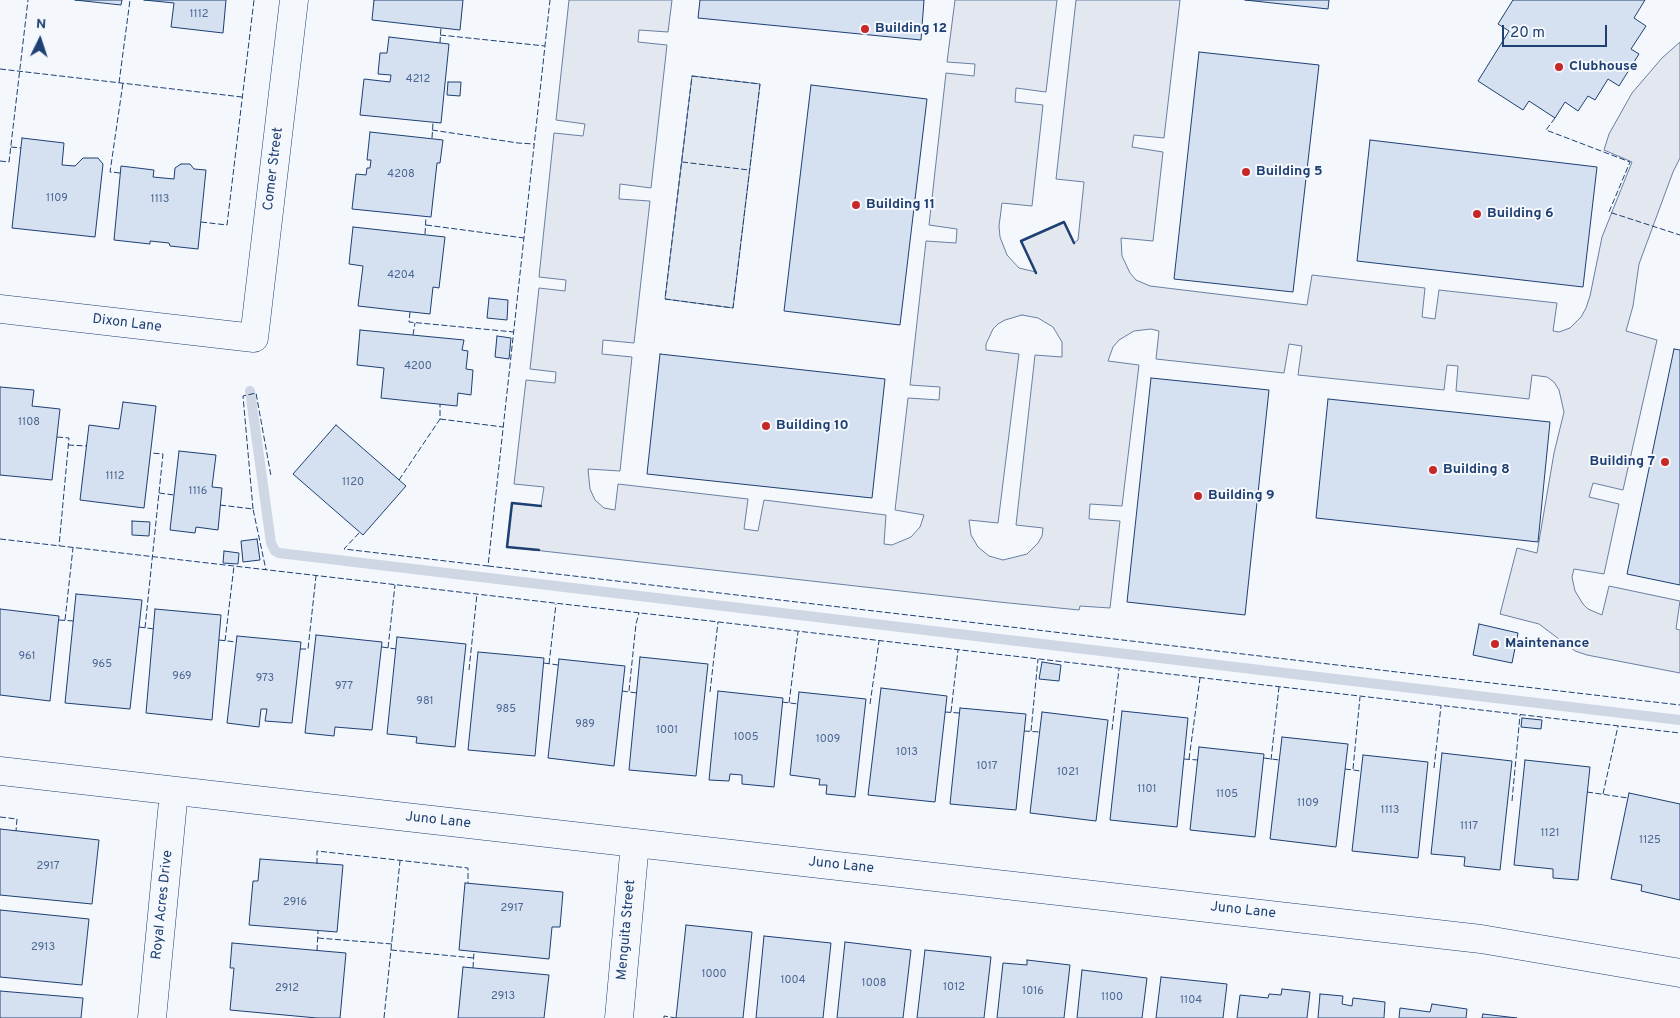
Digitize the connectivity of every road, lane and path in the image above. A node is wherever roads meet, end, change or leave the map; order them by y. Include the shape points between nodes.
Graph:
1 (294, 0) edge
2 (0, 309) edge
3 (254, 338) joint
4 (0, 771) edge
5 (174, 792) junction
6 (636, 843) junction
7 (1680, 973) edge
8 (152, 1018) edge
9 (619, 1018) edge

1 - 3 street, Comer Street
2 - 3 street, Dixon Lane
4 - 5 street, Juno Lane
5 - 6 street, Juno Lane
5 - 8 street, Royal Acres Drive
6 - 7 street, Juno Lane via 1481,939
6 - 9 street, Menguita Street

